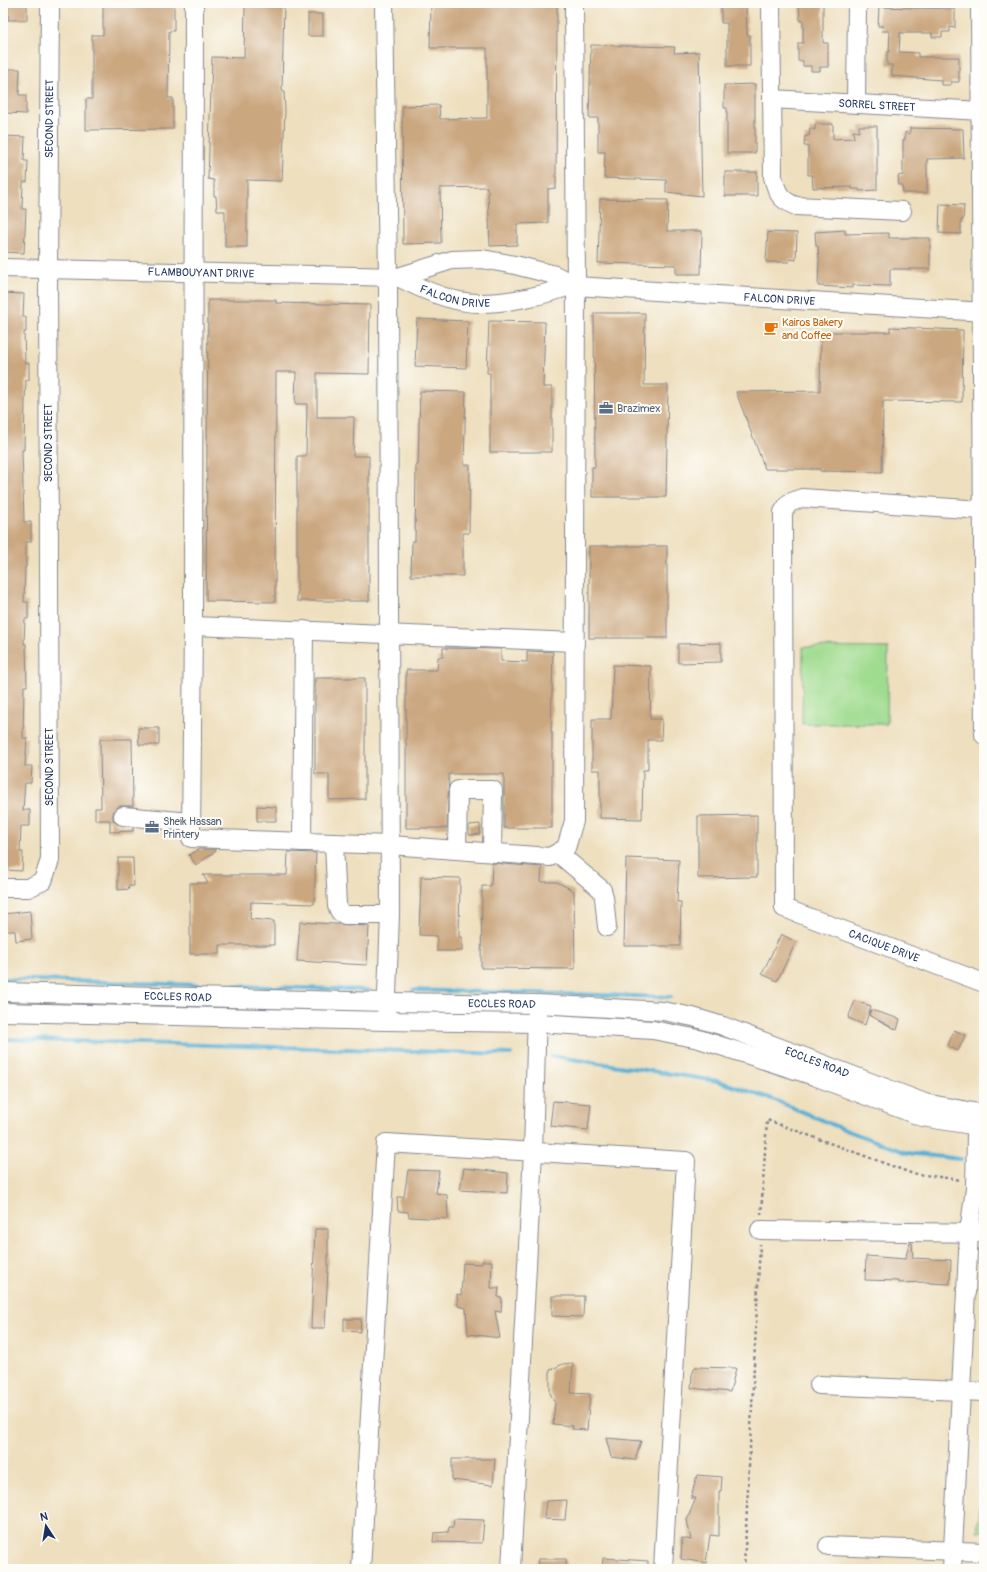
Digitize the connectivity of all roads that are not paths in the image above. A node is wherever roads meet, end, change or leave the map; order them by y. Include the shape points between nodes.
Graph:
1 (50, 3) edge
2 (194, 3) edge
3 (384, 3) edge
4 (574, 3) edge
5 (771, 3) edge
6 (857, 3) edge
7 (980, 3) edge
8 (772, 99) junction
9 (856, 104) junction
10 (981, 111) junction
11 (902, 211) dead end
12 (3, 268) edge
13 (48, 269) junction
14 (193, 273) junction
15 (393, 277) junction
16 (574, 286) junction
17 (983, 312) edge
18 (982, 510) junction
19 (193, 626) junction
20 (304, 630) junction
21 (388, 634) junction
22 (574, 642) junction
23 (984, 735) edge
24 (123, 816) dead end
25 (192, 822) junction
26 (302, 842) junction
27 (334, 843) junction
28 (390, 846) junction
29 (457, 850) junction
30 (492, 852) junction
31 (558, 853) junction
32 (3, 888) edge
33 (390, 914) junction
34 (607, 927) dead end
35 (984, 983) edge
36 (3, 992) edge
37 (386, 1002) junction
38 (538, 1004) junction
39 (3, 1012) edge
40 (386, 1021) junction
41 (537, 1023) junction
42 (981, 1120) edge
43 (533, 1152) junction
44 (760, 1230) road end
45 (976, 1233) edge
46 (819, 1385) dead end
47 (961, 1391) junction
48 (984, 1392) edge
49 (828, 1546) dead end
50 (953, 1550) junction
51 (984, 1552) edge
52 (361, 1569) edge
53 (511, 1569) edge
54 (662, 1569) edge
55 (952, 1569) edge

1 - 13 street, SECOND STREET
2 - 14 street
3 - 15 street
4 - 16 street
5 - 8 street
6 - 9 street
7 - 10 street
8 - 9 street, SORREL STREET
8 - 11 street via 773,177 775,187 786,202 796,206
9 - 10 street, SORREL STREET
10 - 17 street
12 - 13 street, FLAMBOUYANT DRIVE
13 - 14 street, FLAMBOUYANT DRIVE
13 - 32 street, SECOND STREET via 50,860 43,881 28,888
14 - 15 street, FLAMBOUYANT DRIVE
14 - 19 street
15 - 16 street, FALCON DRIVE via 449,298 480,303 517,299
15 - 16 street, FALCON DRIVE via 452,260 482,258 555,276
15 - 21 street
16 - 17 street, FALCON DRIVE
16 - 22 street
17 - 18 street
18 - 23 street
18 - 35 street, CACIQUE DRIVE via 802,498 789,503 783,512 784,908
19 - 20 street
19 - 25 street
20 - 21 street
20 - 26 street
21 - 22 street
21 - 28 street
22 - 31 street via 574,821 566,848
24 - 25 street
25 - 26 street via 191,838
26 - 27 street
27 - 28 street
27 - 33 street via 337,906 340,912 345,915
28 - 29 street
28 - 33 street
29 - 30 street
29 - 30 street via 458,790 493,790
30 - 31 street via 550,857
31 - 34 street via 602,890
33 - 37 street
36 - 37 street, ECCLES ROAD
37 - 38 street, ECCLES ROAD
37 - 40 street
38 - 41 street
38 - 42 street, ECCLES ROAD via 663,1011 693,1017 925,1103
39 - 40 street, ECCLES ROAD
40 - 41 street, ECCLES ROAD
41 - 42 street, ECCLES ROAD via 653,1030 699,1039 814,1076 922,1117
41 - 43 street
42 - 45 street via 975,1182
43 - 52 street via 386,1143
43 - 53 street
43 - 54 street via 686,1161
44 - 45 street
45 - 47 street
46 - 47 street
47 - 48 street
47 - 50 street
49 - 50 street
50 - 51 street
50 - 55 street

